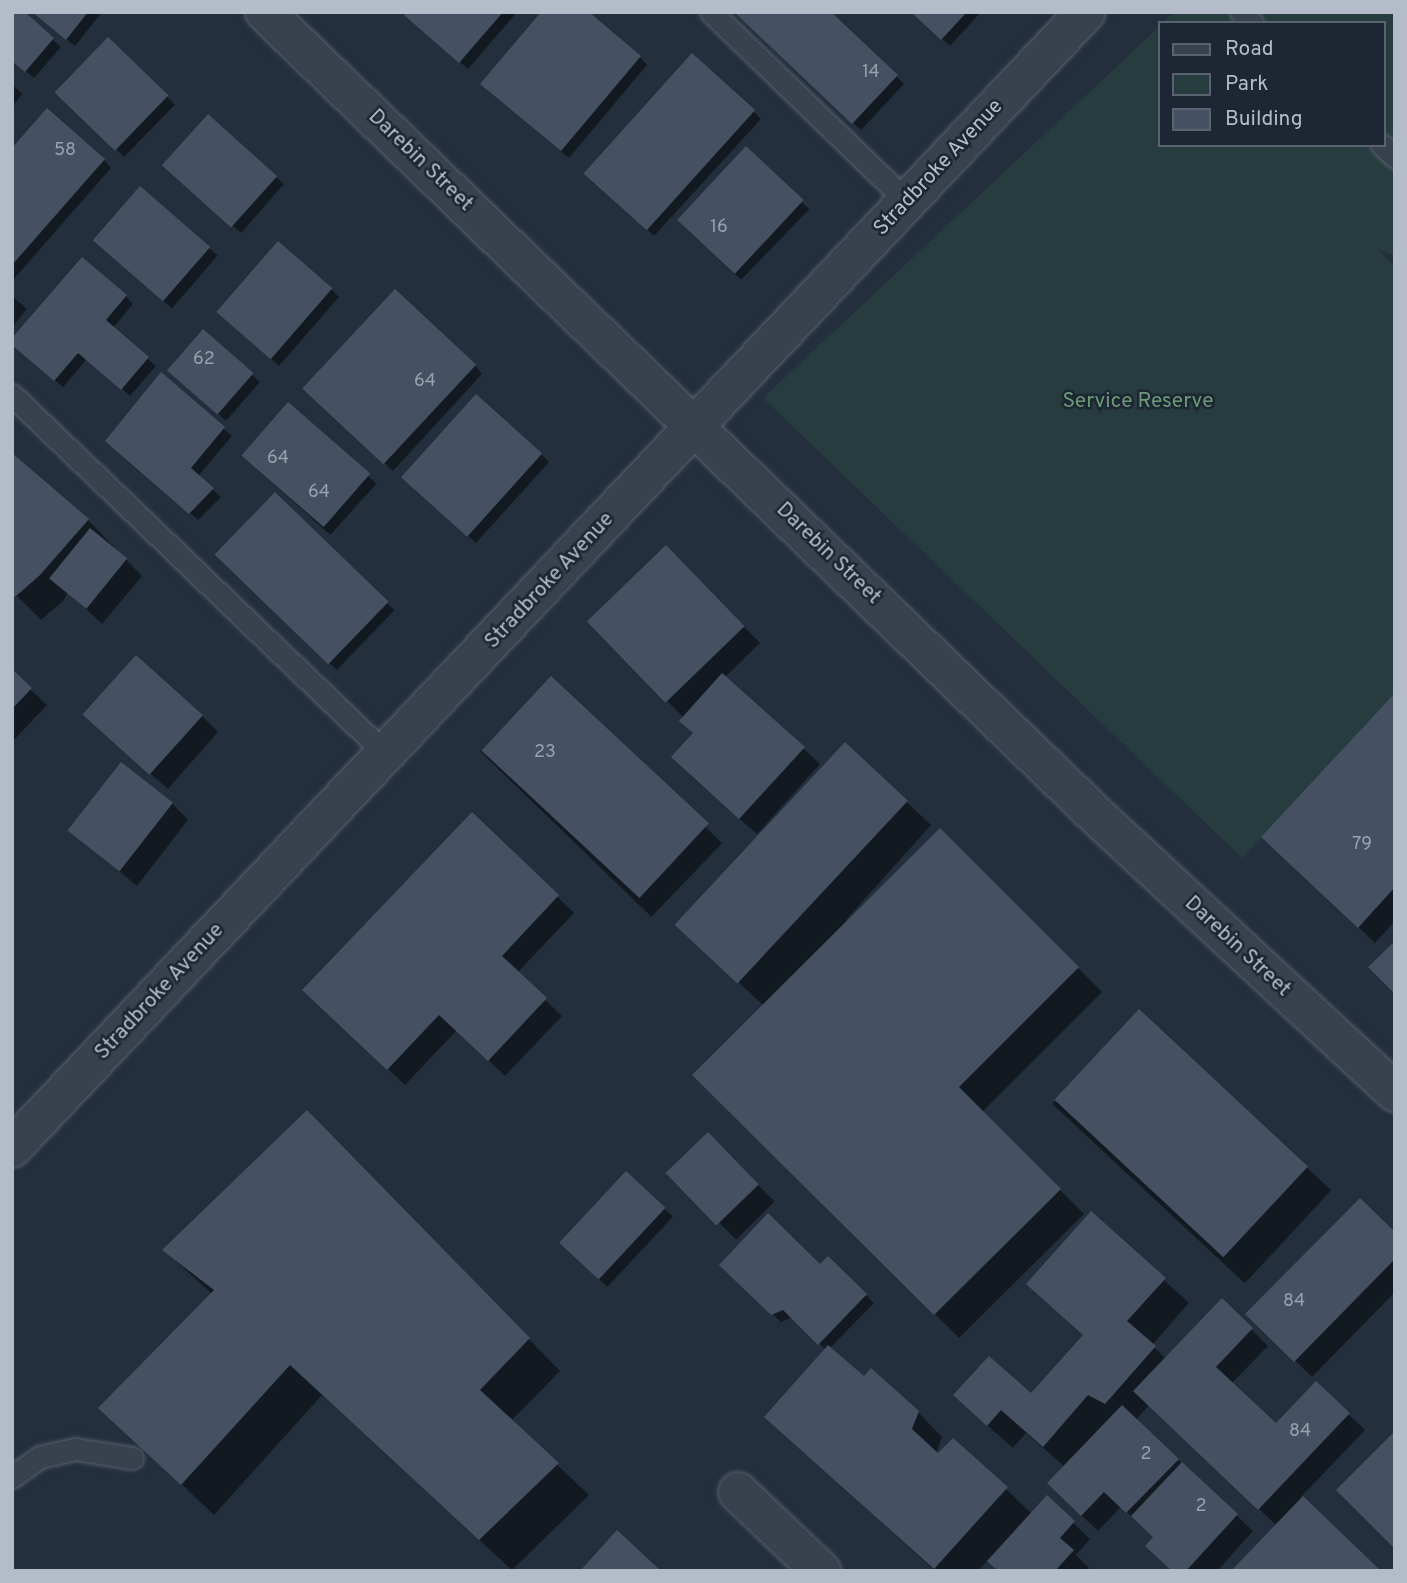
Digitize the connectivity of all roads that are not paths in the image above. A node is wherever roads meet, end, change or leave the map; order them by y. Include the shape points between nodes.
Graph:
1 (265, 12) edge
2 (711, 12) edge
3 (1086, 12) edge
4 (908, 202) junction
5 (12, 395) edge
6 (697, 427) junction
7 (386, 754) junction
8 (1395, 1092) edge
9 (12, 1148) edge
10 (132, 1458) dead end
11 (12, 1477) edge
12 (738, 1492) dead end
13 (821, 1571) edge

1 - 6 street, Darebin Street
2 - 4 lane
3 - 4 street, Stradbroke Avenue
4 - 6 street, Stradbroke Avenue
5 - 7 lane
6 - 7 street, Stradbroke Avenue
6 - 8 street, Darebin Street via 1098,817
7 - 9 street, Stradbroke Avenue
10 - 11 lane via 75,1449 40,1457
12 - 13 street

